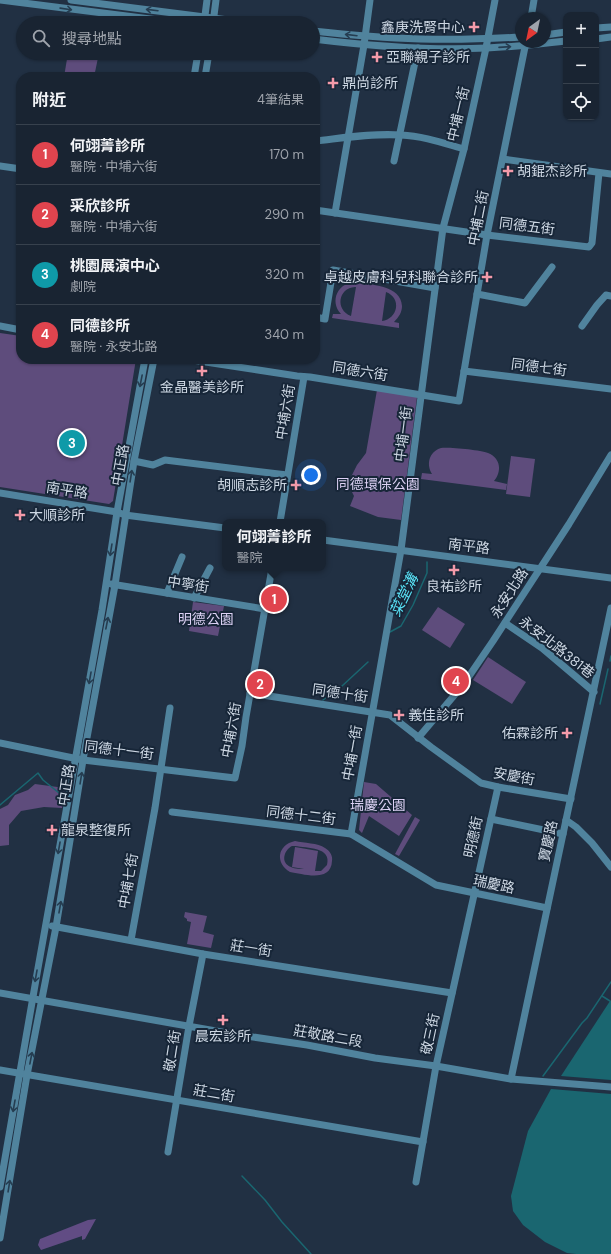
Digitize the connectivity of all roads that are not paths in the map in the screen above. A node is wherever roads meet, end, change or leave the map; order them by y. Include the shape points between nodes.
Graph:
1 (0, 0) edge
2 (71, 0) edge
3 (207, 0) edge
4 (216, 0) edge
5 (370, 0) edge
6 (495, 0) edge
7 (534, 0) edge
8 (532, 12) edge
9 (127, 16) edge
10 (177, 16) edge
11 (205, 16) edge
12 (214, 16) edge
13 (611, 27) edge
14 (599, 28) edge
15 (320, 31) edge
16 (563, 32) edge
17 (551, 34) edge
18 (365, 37) junction
19 (515, 37) edge
20 (611, 37) edge
21 (488, 39) junction
22 (599, 39) edge
23 (320, 40) edge
24 (563, 41) edge
25 (551, 42) edge
26 (364, 45) junction
27 (515, 45) edge
28 (418, 48) junction
29 (486, 48) junction
30 (524, 48) edge
31 (197, 60) edge
32 (208, 60) edge
33 (195, 72) edge
34 (206, 72) edge
35 (400, 135) junction
36 (349, 138) junction
37 (320, 141) edge
38 (464, 149) junction
39 (502, 159) junction
40 (394, 161) dead end
41 (0, 166) edge
42 (16, 168) edge
43 (599, 173) junction
44 (611, 174) edge
45 (320, 211) edge
46 (336, 213) junction
47 (443, 228) junction
48 (487, 235) junction
49 (552, 267) dead end
50 (434, 288) junction
51 (477, 294) junction
52 (611, 296) edge
53 (320, 318) edge
54 (0, 326) edge
55 (582, 326) dead end
56 (16, 329) edge
57 (144, 364) edge
58 (153, 364) edge
59 (235, 364) edge
60 (464, 371) junction
61 (304, 376) junction
62 (611, 389) edge
63 (422, 395) junction
64 (459, 401) joint
65 (611, 455) edge
66 (134, 461) junction
67 (287, 475) junction
68 (0, 493) edge
69 (118, 512) junction
70 (125, 515) junction
71 (280, 519) edge
72 (222, 528) edge
73 (326, 540) edge
74 (401, 550) junction
75 (182, 557) dead end
76 (210, 568) dead end
77 (541, 568) junction
78 (271, 571) edge
79 (611, 578) edge
80 (106, 583) junction
81 (114, 585) junction
82 (167, 593) junction
83 (194, 598) junction
84 (611, 608) edge
85 (265, 609) junction
86 (505, 623) junction
87 (594, 692) junction
88 (250, 693) junction
89 (170, 708) dead end
90 (373, 711) junction
91 (418, 738) junction
92 (0, 743) edge
93 (75, 758) junction
94 (83, 760) junction
95 (161, 768) junction
96 (235, 778) joint
97 (498, 787) junction
98 (571, 799) junction
99 (172, 812) dead end
100 (491, 819) junction
101 (566, 820) junction
102 (351, 834) junction
103 (563, 834) junction
104 (611, 867) edge
105 (436, 886) joint
106 (475, 893) junction
107 (547, 908) junction
108 (46, 925) junction
109 (56, 926) junction
110 (131, 940) junction
111 (203, 954) junction
112 (0, 993) edge
113 (452, 993) junction
114 (32, 998) junction
115 (42, 1000) junction
116 (189, 1026) junction
117 (436, 1066) junction
118 (0, 1070) edge
119 (20, 1074) junction
120 (27, 1075) junction
121 (511, 1079) junction
122 (611, 1087) edge
123 (176, 1100) junction
124 (423, 1142) junction
125 (168, 1152) dead end
126 (416, 1182) dead end
127 (0, 1187) edge
128 (0, 1238) edge

1 -> 9 street
10 -> 2 street
3 - 11 street
4 - 12 street
5 - 18 street
6 - 21 street, 中埔一街
7 - 8 street
13 - 14 street
18 -> 15 street
16 - 17 street
18 - 21 street via 420,40
18 - 26 street
19 - 21 street
20 - 22 street
21 - 29 street, 中埔一街
23 - 26 street
24 - 25 street
26 - 28 street
26 - 36 street
29 -> 27 street
28 - 29 street
28 - 35 street
29 - 38 street, 中埔一街
30 - 39 street, 中埔二街
31 - 33 street
32 - 34 street
35 - 36 street
35 - 38 street via 437,140
35 - 40 street
36 - 37 street
36 - 46 street
38 - 47 street, 中埔一街
39 - 43 street
39 - 48 street, 中埔二街
41 - 42 street
43 - 44 street
43 - 48 street, 同德五街 via 592,242 589,246
45 - 46 street, 同德五街
46 - 47 street, 同德五街
47 - 48 street, 同德五街
47 - 50 street, 中埔一街
48 - 51 street, 中埔二街
49 - 51 street via 525,304
50 - 53 street via 333,270 325,318
50 - 63 street, 中埔一街
51 - 60 street, 中埔二街
52 - 55 street via 606,295
54 - 56 street
57 -> 69 street, 中正路
58 - 66 street, 中正路
59 - 61 street, 同德六街
60 - 62 street, 同德七街
60 - 64 street, 中埔二街
61 - 63 street, 同德六街
61 - 67 street, 中埔六街
63 - 64 street, 同德六街
63 - 74 street, 中埔一街
65 - 77 street, 永安北路
66 - 67 street via 153,465 165,460
70 -> 66 street, 中正路
67 - 71 street, 中埔六街
68 - 69 street, 南平路
69 - 70 street, 南平路
69 -> 80 street, 中正路
70 - 72 street, 南平路
70 - 81 street, 中正路
73 - 74 street, 南平路
74 - 77 street, 南平路
74 - 90 street, 中埔一街
75 - 82 street
76 - 83 street
77 - 79 street, 南平路
77 - 86 street, 永安北路
78 - 85 street, 中埔六街
80 - 81 street, 中寧街
80 -> 93 street, 中正路
81 - 82 street, 中寧街
94 -> 81 street, 中正路
82 - 83 street, 中寧街
83 - 85 street, 中寧街
84 - 87 street, 寶慶路
85 - 88 street, 中埔六街
86 - 87 street, 永安北路381巷 via 542,648
86 - 91 street, 永安北路 via 463,684
87 - 98 street, 寶慶路
88 - 90 street, 同德十街
88 - 96 street, 中埔六街
89 - 95 street, 中埔七街
90 - 91 street, 同德十街 via 390,715
90 - 102 street, 中埔一街
91 - 97 street, 安慶街 via 481,783
92 - 93 street, 同德十一街
93 - 94 street, 同德十一街
93 -> 108 street, 中正路
94 - 95 street, 同德十一街
109 -> 94 street, 中正路
95 - 96 street, 同德十一街
95 - 110 street, 中埔七街
97 - 98 street, 安慶街
97 - 100 street, 明德街
98 - 101 street, 寶慶路
99 - 102 street, 同德十二街
100 - 103 street
100 - 106 street, 明德街
101 - 103 street, 寶慶路
101 - 104 street via 592,843
102 - 105 street, 同德十二街
103 - 107 street, 寶慶路
105 - 106 street, 瑞慶路
106 - 107 street, 瑞慶路
106 - 113 street, 敬三街
107 - 121 street, 寶慶路
108 - 109 street, 莊一街
108 -> 114 street, 中正路
109 - 110 street, 莊一街
109 - 115 street, 中正路
110 - 111 street, 莊一街
111 - 113 street, 莊一街
111 - 116 street, 敬二街
112 - 114 street, 莊敬路二段
113 - 117 street, 敬三街
114 - 115 street, 莊敬路二段
114 - 119 street, 中正路
115 - 116 street, 莊敬路二段
120 -> 115 street, 中正路
116 - 117 street, 莊敬路二段
116 - 123 street, 敬二街
117 - 121 street, 莊敬路二段
117 - 124 street, 敬三街
118 - 119 street, 莊二街
119 - 120 street, 莊二街
119 -> 127 street, 中正路
120 - 123 street, 莊二街
128 -> 120 street, 中正路
121 - 122 street, 莊敬路二段
123 - 124 street, 莊二街
123 - 125 street, 敬二街
124 - 126 street, 敬三街

